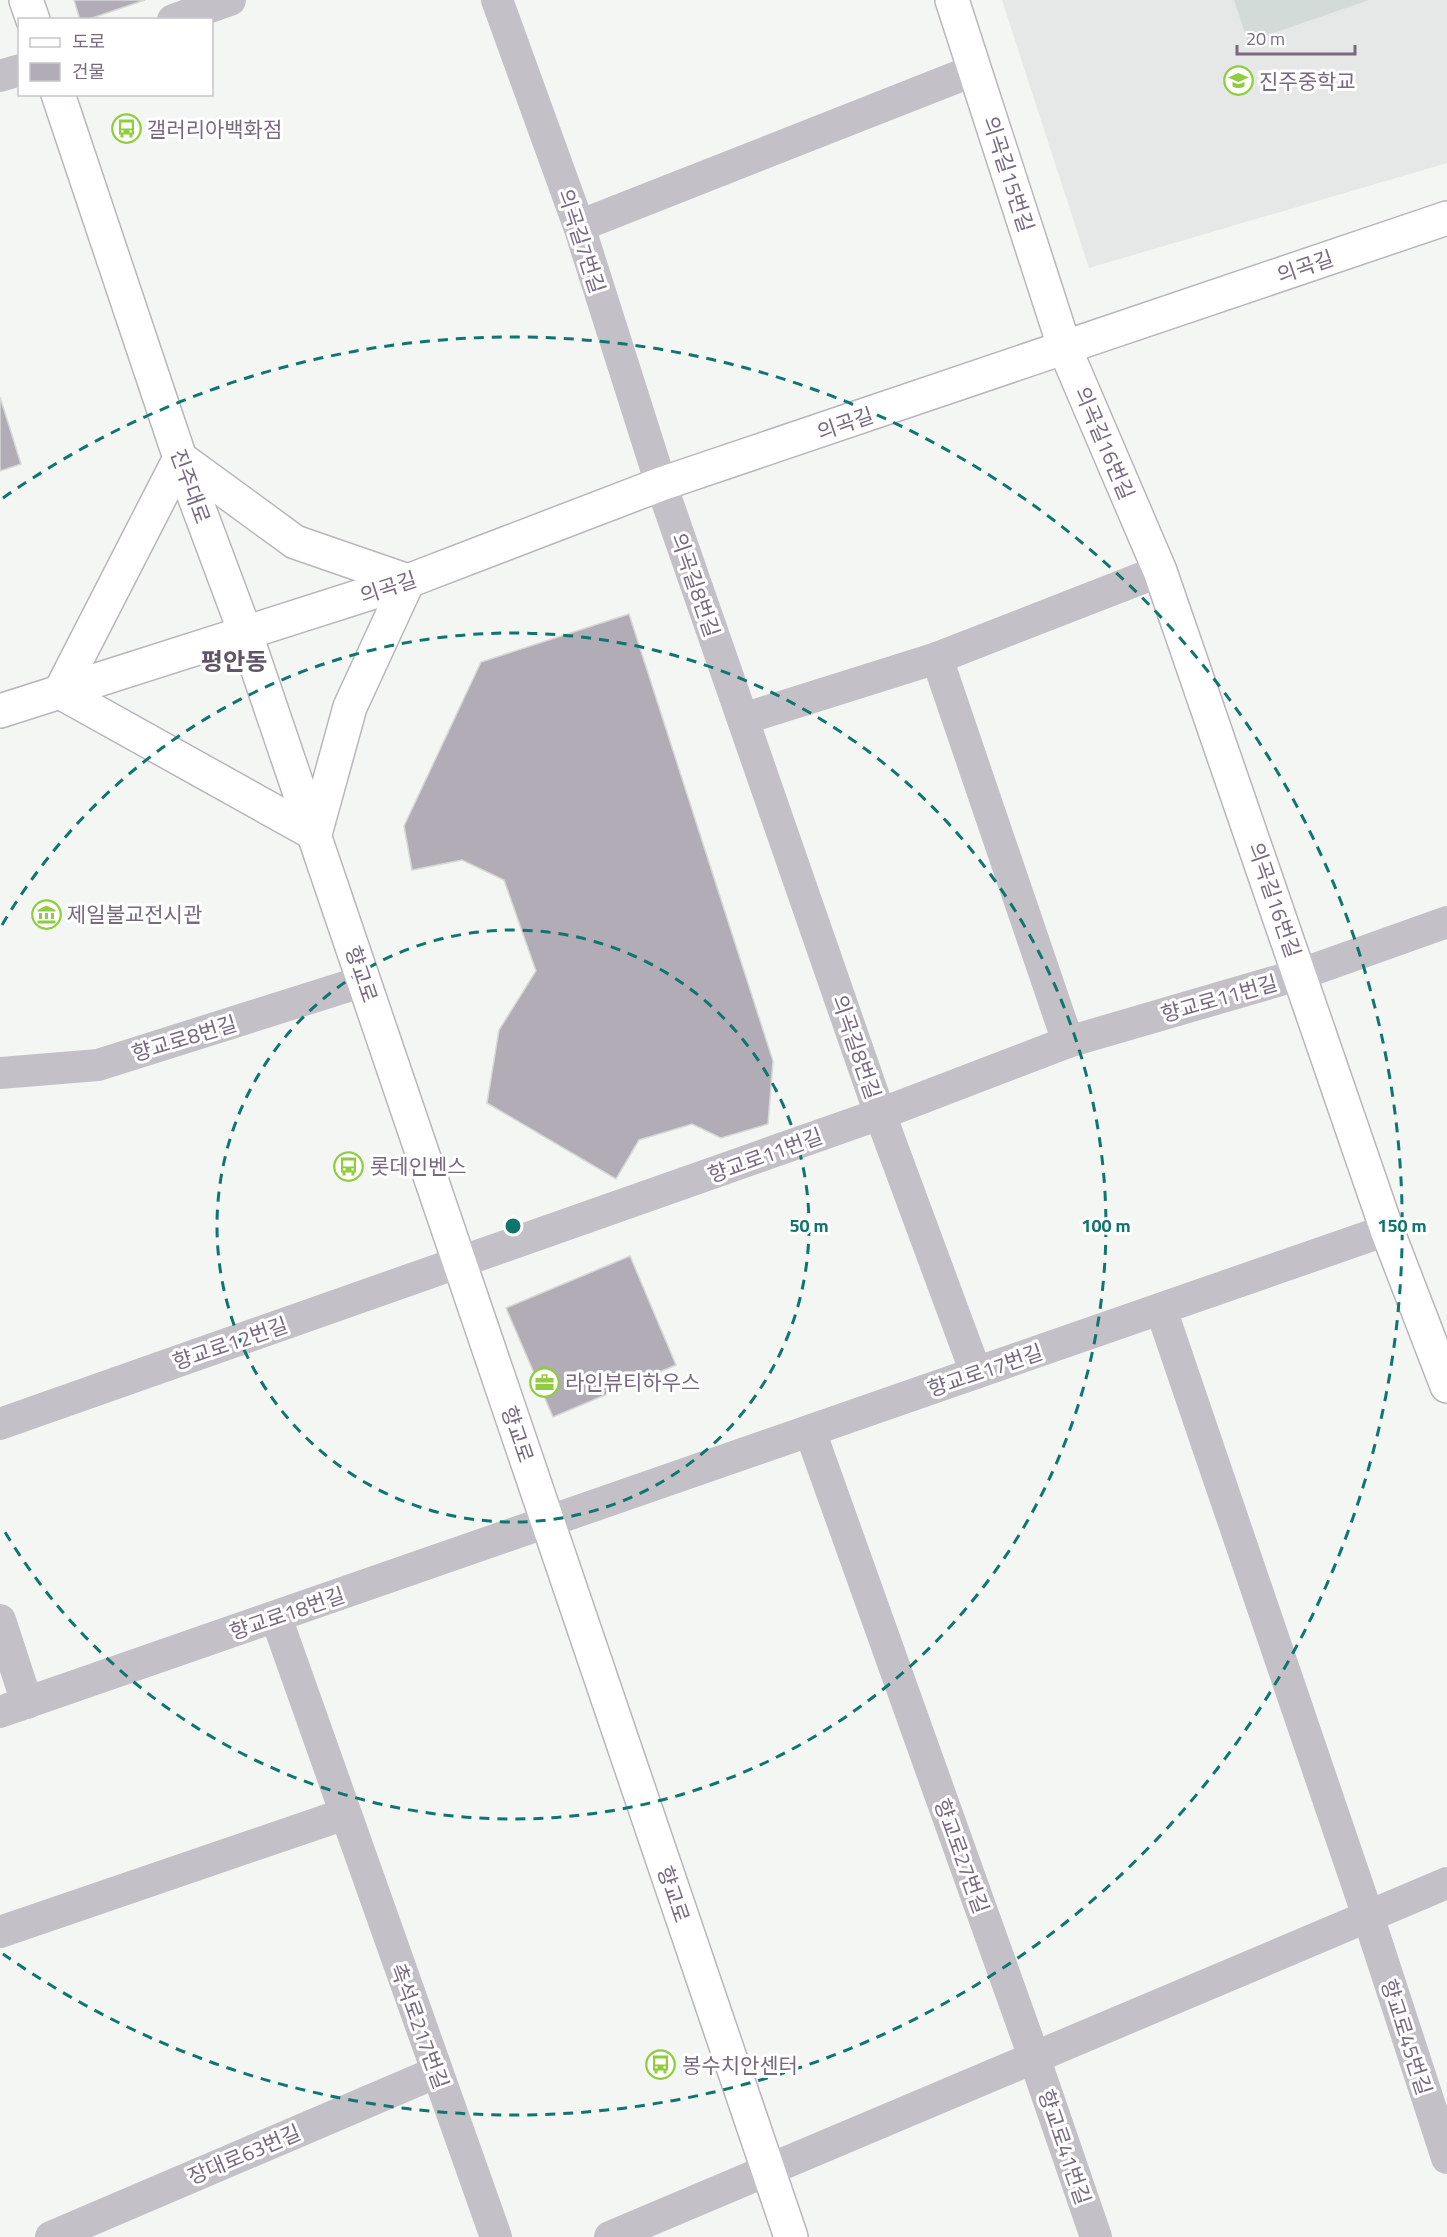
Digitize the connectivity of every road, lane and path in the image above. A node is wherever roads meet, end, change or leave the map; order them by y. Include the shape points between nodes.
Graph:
1 (26, 0) edge
2 (230, 0) edge
3 (497, 0) edge
4 (952, 0) edge
5 (32, 18) edge
6 (179, 18) edge
7 (975, 70) junction
8 (18, 71) edge
9 (0, 76) edge
10 (59, 96) edge
11 (1447, 218) edge
12 (579, 226) junction
13 (1065, 349) junction
14 (180, 458) junction
15 (661, 484) junction
16 (1160, 571) junction
17 (408, 581) junction
18 (245, 632) junction
19 (937, 658) junction
20 (60, 693) junction
21 (0, 711) edge
22 (743, 719) junction
23 (315, 834) junction
24 (1447, 922) edge
25 (1301, 974) junction
26 (364, 981) junction
27 (1068, 1042) junction
28 (0, 1073) edge
29 (880, 1114) junction
30 (1387, 1230) junction
31 (460, 1263) junction
32 (1161, 1309) junction
33 (976, 1373) junction
34 (1447, 1386) edge
35 (0, 1424) edge
36 (810, 1431) junction
37 (548, 1523) junction
38 (276, 1617) junction
39 (0, 1620) edge
40 (13, 1708) edge
41 (345, 1814) junction
42 (1447, 1883) edge
43 (1368, 1916) junction
44 (0, 1932) edge
45 (1034, 2057) junction
46 (437, 2072) junction
47 (1447, 2158) edge
48 (768, 2169) junction
49 (51, 2237) edge
50 (496, 2237) edge
51 (610, 2237) edge
52 (791, 2237) edge
53 (1096, 2237) edge

1 - 5 street
2 - 6 street
3 - 12 street, 의곡길7번길
4 - 7 street, 의곡길15번길
7 - 12 street
7 - 13 street, 의곡길15번길
8 - 9 street
10 - 14 street, 진주대로
11 - 13 street, 의곡길
12 - 15 street, 의곡길7번길
13 - 15 street, 의곡길
13 - 16 street, 의곡길16번길
14 - 17 street via 295,542
14 - 18 street, 진주대로
14 - 20 street
15 - 17 street, 의곡길
15 - 22 street, 의곡길8번길
16 - 19 street
16 - 25 street, 의곡길16번길
17 - 18 street, 의곡길
17 - 23 street via 350,707
18 - 20 street
18 - 23 street, 향교로
19 - 22 street
19 - 27 street
20 - 21 street
20 - 23 street
22 - 29 street, 의곡길8번길
23 - 26 street, 향교로
24 - 25 street, 향교로11번길
25 - 27 street, 향교로11번길
25 - 30 street, 의곡길16번길
26 - 28 street, 향교로8번길 via 98,1065
26 - 31 street, 향교로
27 - 29 street, 향교로11번길
29 - 31 street, 향교로11번길
29 - 33 street, 의곡길8번길
30 - 32 street, 향교로17번길
30 - 34 street, 의곡길16번길
31 - 35 street, 향교로12번길
31 - 37 street, 향교로
32 - 33 street, 향교로17번길
32 - 43 street
33 - 36 street, 향교로17번길
36 - 37 street, 향교로17번길
36 - 45 street, 향교로27번길
37 - 38 street, 향교로18번길
37 - 48 street, 향교로
38 - 40 street, 향교로18번길
38 - 41 street, 촉석로217번길
39 - 40 street
41 - 44 street
41 - 46 street, 촉석로217번길
42 - 43 street
43 - 45 street
43 - 47 street, 향교로45번길
45 - 48 street
45 - 53 street, 향교로41번길
46 - 49 street, 장대로63번길
46 - 50 street, 촉석로217번길
48 - 51 street
48 - 52 street, 향교로

